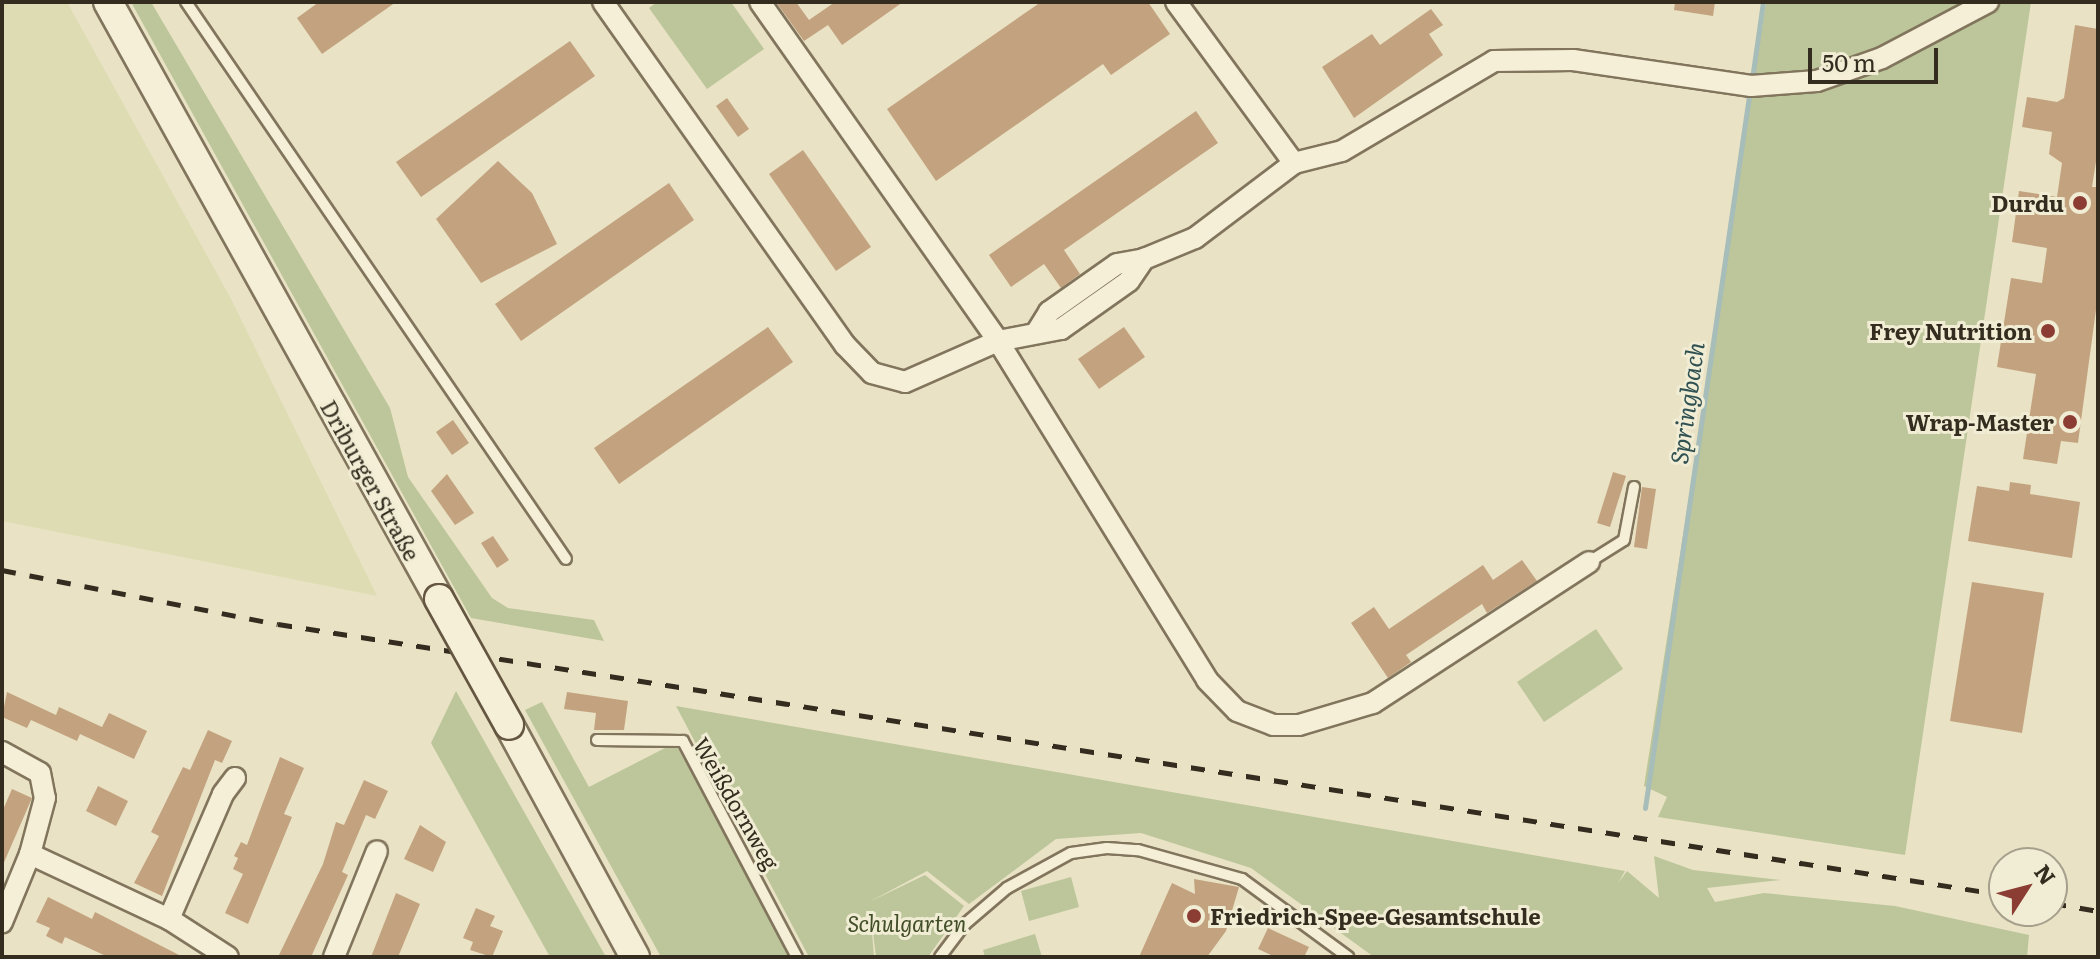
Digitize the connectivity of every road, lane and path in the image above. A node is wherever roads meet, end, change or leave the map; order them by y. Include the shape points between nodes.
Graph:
1 (108, 2) edge
2 (186, 2) edge
3 (603, 2) edge
4 (760, 2) edge
5 (1176, 2) edge
6 (1988, 2) edge
7 (1294, 163) junction
8 (998, 341) junction
9 (1634, 487) dead end
10 (566, 559) dead end
11 (1589, 562) joint
12 (597, 740) dead end
13 (2, 752) edge
14 (235, 778) dead end
15 (377, 851) dead end
16 (30, 854) junction
17 (169, 919) junction
18 (2, 922) edge
19 (228, 957) edge
20 (334, 957) edge
21 (635, 957) edge
22 (797, 957) edge
23 (940, 957) edge
24 (1348, 957) edge

1 - 21 main road, Driburger Straße, bridge
2 - 10 lane
3 - 8 street via 845,345 872,373 905,382
4 - 8 street
5 - 7 street
6 - 7 street via 1851,73 1817,81 1747,85 1573,60 1494,61 1342,151
7 - 8 street via 1195,238 1144,259 1129,281 1061,329
8 - 11 street via 1207,680 1237,711 1273,725 1332,719 1402,689
9 - 11 lane via 1624,540
12 - 22 lane, Weißdornweg via 683,741
13 - 16 street via 40,773 45,798
14 - 17 street via 223,794
15 - 20 street
16 - 17 street
16 - 18 street
17 - 19 street
23 - 24 lane via 965,924 1007,888 1071,853 1107,848 1138,850 1242,879

